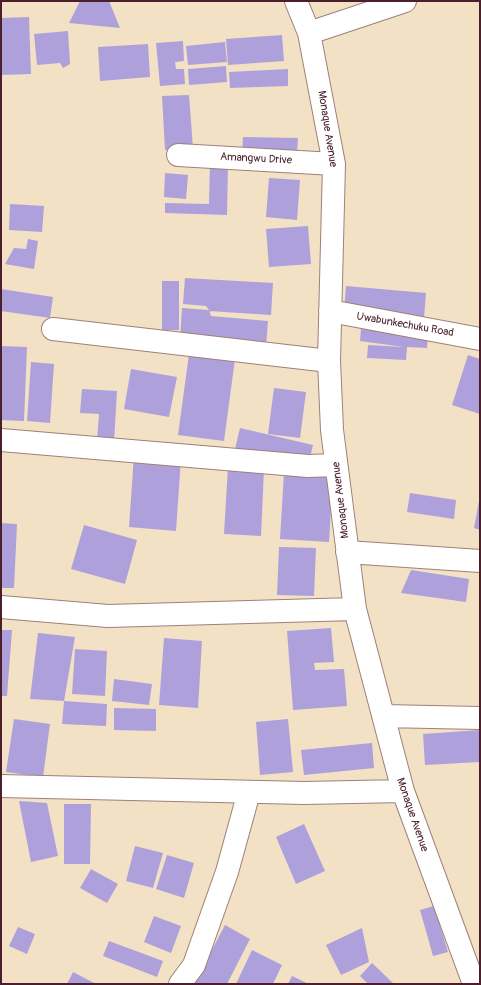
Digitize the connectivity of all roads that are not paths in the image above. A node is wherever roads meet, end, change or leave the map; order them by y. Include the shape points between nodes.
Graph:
1 (296, 1) edge
2 (405, 1) edge
3 (309, 34) junction
4 (178, 155) dead end
5 (334, 164) junction
6 (330, 311) junction
7 (53, 329) dead end
8 (480, 339) edge
9 (329, 361) junction
10 (1, 440) edge
11 (336, 465) junction
12 (347, 552) junction
13 (480, 560) edge
14 (1, 608) edge
15 (355, 609) junction
16 (383, 716) junction
17 (480, 718) edge
18 (1, 786) edge
19 (402, 791) junction
20 (249, 792) junction
21 (180, 984) edge
22 (474, 984) edge

1 - 3 street, Monaque Avenue
2 - 3 street
3 - 5 street, Monaque Avenue
4 - 5 street, Amangwu Drive
5 - 6 street, Monaque Avenue
6 - 8 street, Uwabunkechuku Road
6 - 9 street, Monaque Avenue
7 - 9 street
9 - 11 street, Monaque Avenue
10 - 11 street via 308,466
11 - 12 street, Monaque Avenue
12 - 13 street
12 - 15 street, Monaque Avenue
14 - 15 street via 108,616
15 - 16 street, Monaque Avenue
16 - 17 street
16 - 19 street, Monaque Avenue
18 - 20 street
19 - 20 street
19 - 22 street, Monaque Avenue
20 - 21 street via 222,887 194,965

